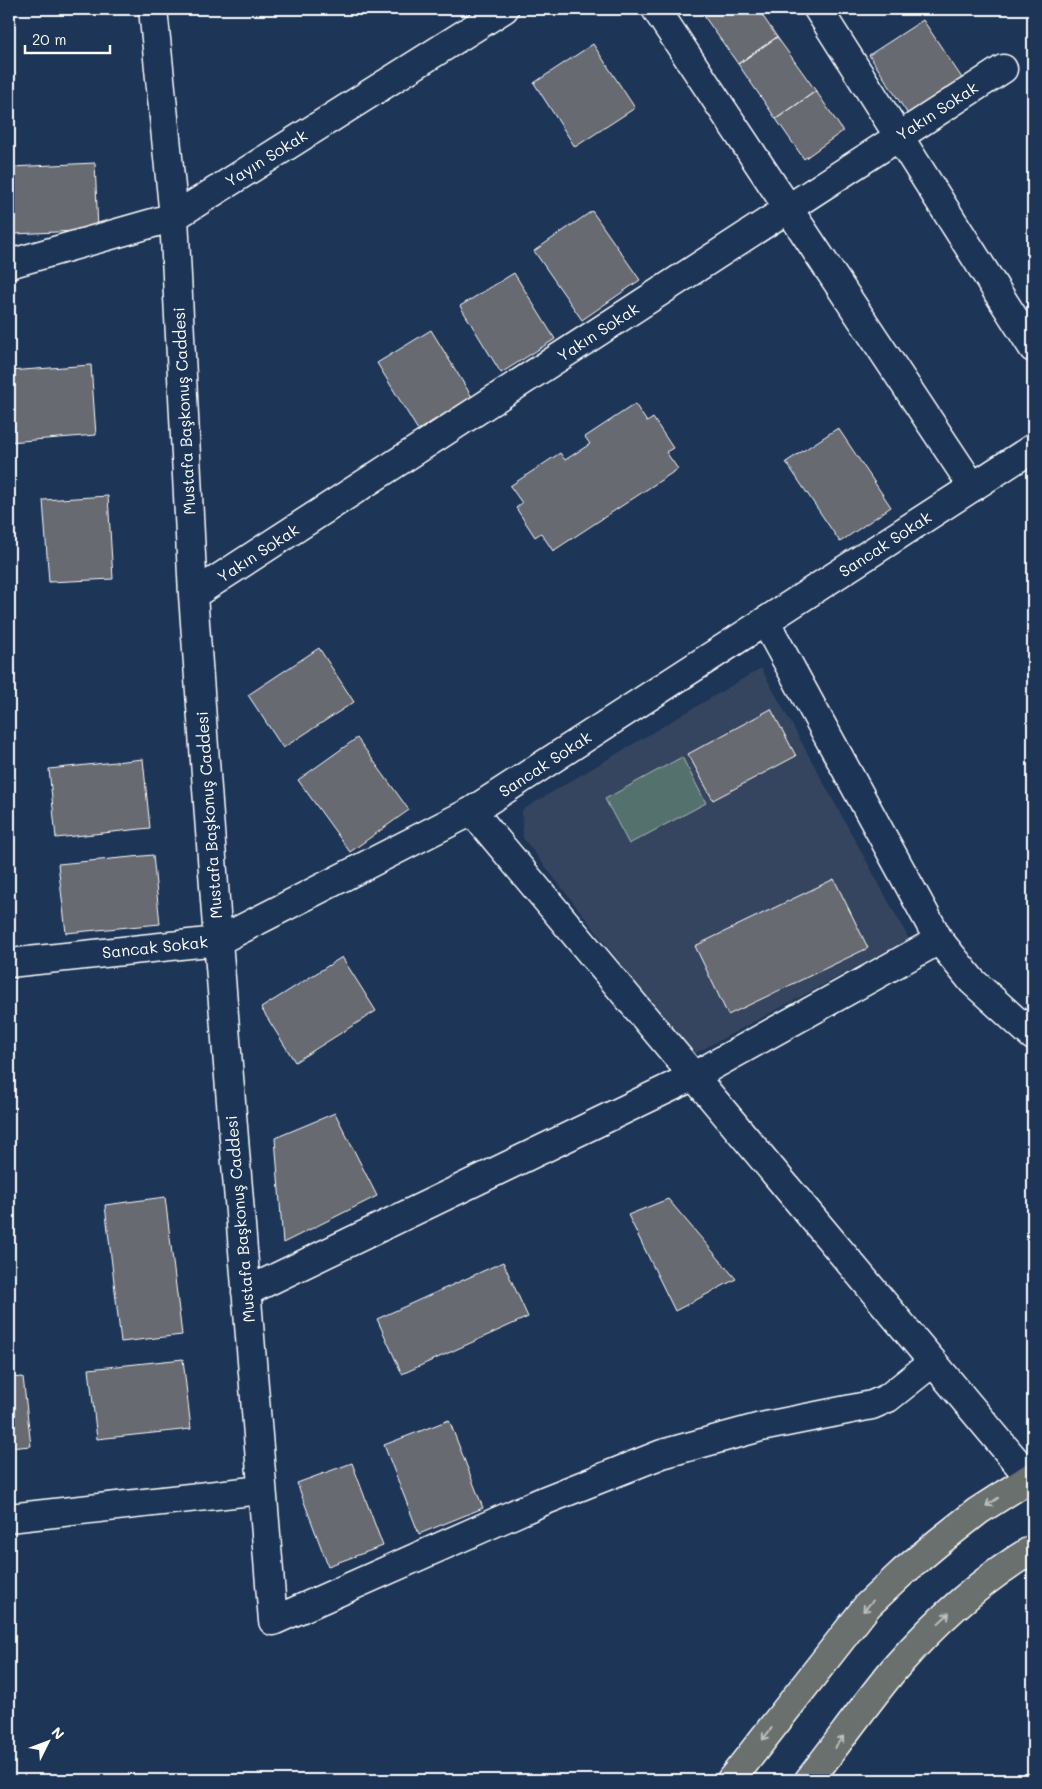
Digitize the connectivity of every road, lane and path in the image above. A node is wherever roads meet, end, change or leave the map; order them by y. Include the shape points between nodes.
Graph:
1 (153, 9) edge
2 (504, 9) edge
3 (656, 9) edge
4 (818, 9) edge
5 (1003, 68) dead end
6 (900, 136) junction
7 (788, 208) junction
8 (174, 216) junction
9 (9, 264) edge
10 (1033, 348) edge
11 (1033, 448) edge
12 (973, 487) junction
13 (193, 596) junction
14 (765, 621) junction
15 (472, 811) junction
16 (939, 940) junction
17 (218, 941) junction
18 (9, 963) edge
19 (1033, 1036) edge
20 (694, 1076) junction
21 (246, 1292) junction
22 (933, 1362) junction
23 (1031, 1477) edge
24 (262, 1490) junction
25 (9, 1518) edge
26 (1033, 1549) edge
27 (731, 1780) edge
28 (809, 1780) edge

1 - 8 street, Mustafa Başkonuş Caddesi
2 - 8 street, Yayın Sokak
3 - 7 street
4 - 6 street
5 - 6 street, Yakın Sokak
6 - 7 street, Yakın Sokak
6 - 10 street
7 - 12 street
7 - 13 street, Yakın Sokak
8 - 9 street, Yayın Sokak
8 - 13 street, Mustafa Başkonuş Caddesi
11 - 12 street, Sancak Sokak
12 - 14 street, Sancak Sokak
13 - 17 street, Mustafa Başkonuş Caddesi
14 - 15 street, Sancak Sokak
14 - 16 street
15 - 17 street, Sancak Sokak
15 - 20 street
16 - 19 street via 972,981
16 - 20 street
17 - 18 street, Sancak Sokak
17 - 21 street, Mustafa Başkonuş Caddesi
20 - 21 street
20 - 22 street
21 - 24 street, Mustafa Başkonuş Caddesi
22 - 23 street
22 - 24 street, Mustafa Başkonuş Caddesi via 888,1398 872,1405 761,1427 662,1454 541,1502 273,1621
23 -> 27 highway via 940,1541 868,1605
24 - 25 street
28 -> 26 highway via 895,1669 927,1634 962,1601

